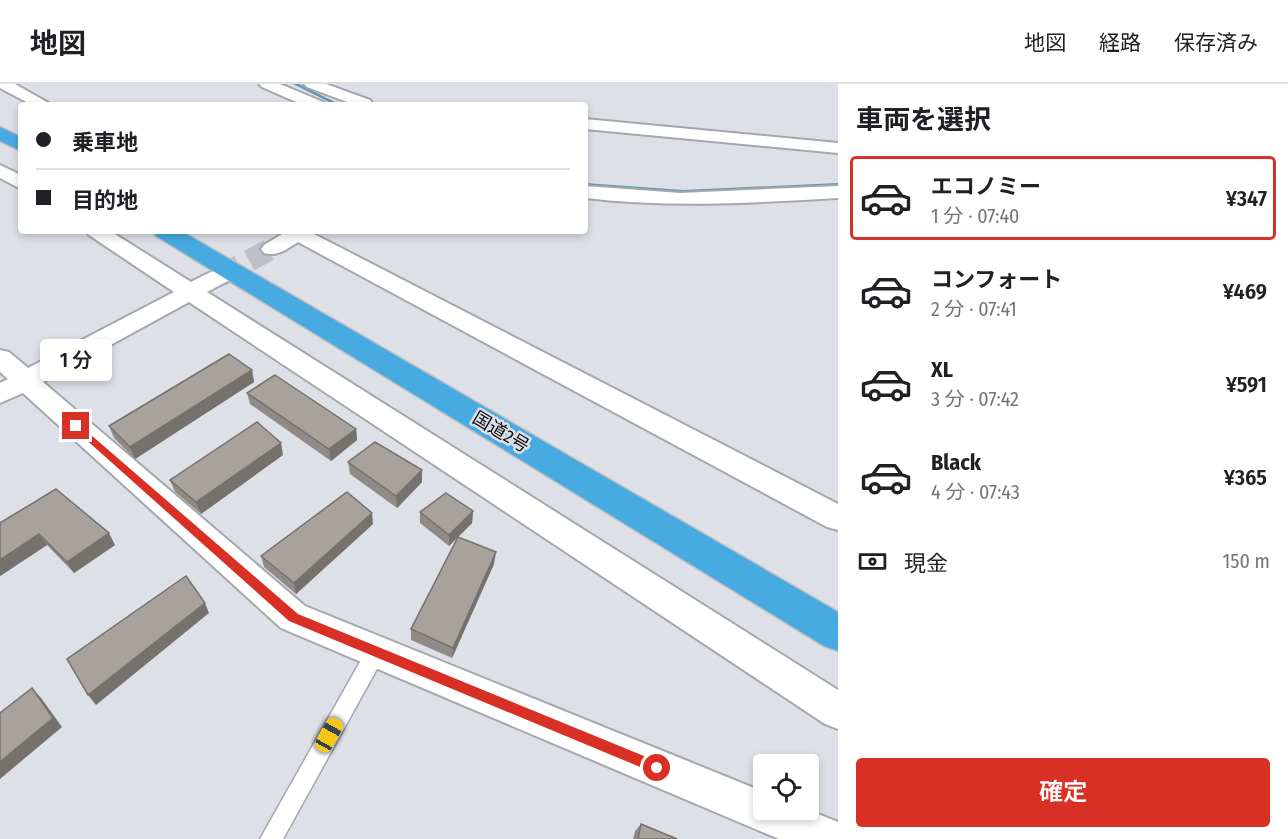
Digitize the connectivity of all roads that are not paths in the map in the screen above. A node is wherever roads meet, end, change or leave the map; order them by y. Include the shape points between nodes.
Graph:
1 (3, 84) edge
2 (267, 84) edge
3 (312, 84) edge
4 (38, 102) edge
5 (310, 102) edge
6 (356, 102) edge
7 (588, 124) edge
8 (0, 133) edge
9 (18, 144) edge
10 (838, 148) edge
11 (0, 170) edge
12 (18, 181) edge
13 (588, 192) edge
14 (838, 192) edge
15 (101, 234) edge
16 (169, 234) edge
17 (295, 234) edge
18 (302, 234) edge
19 (271, 249) tunnel mouth
20 (220, 276) tunnel mouth
21 (191, 292) junction
22 (8, 377) edge
23 (838, 518) edge
24 (838, 633) edge
25 (376, 652) junction
26 (838, 711) edge
27 (271, 839) edge
28 (829, 839) edge

1 - 4 street
2 - 5 street
3 - 6 street
7 - 10 street
8 - 9 highway
11 - 12 street
13 - 14 street via 673,201
15 - 21 street
16 - 24 highway, 国道2号
17 - 19 street
18 - 23 street
20 - 21 street
21 - 22 street
21 - 26 street
22 - 25 street via 223,553 294,617
25 - 27 lane
25 - 28 street

